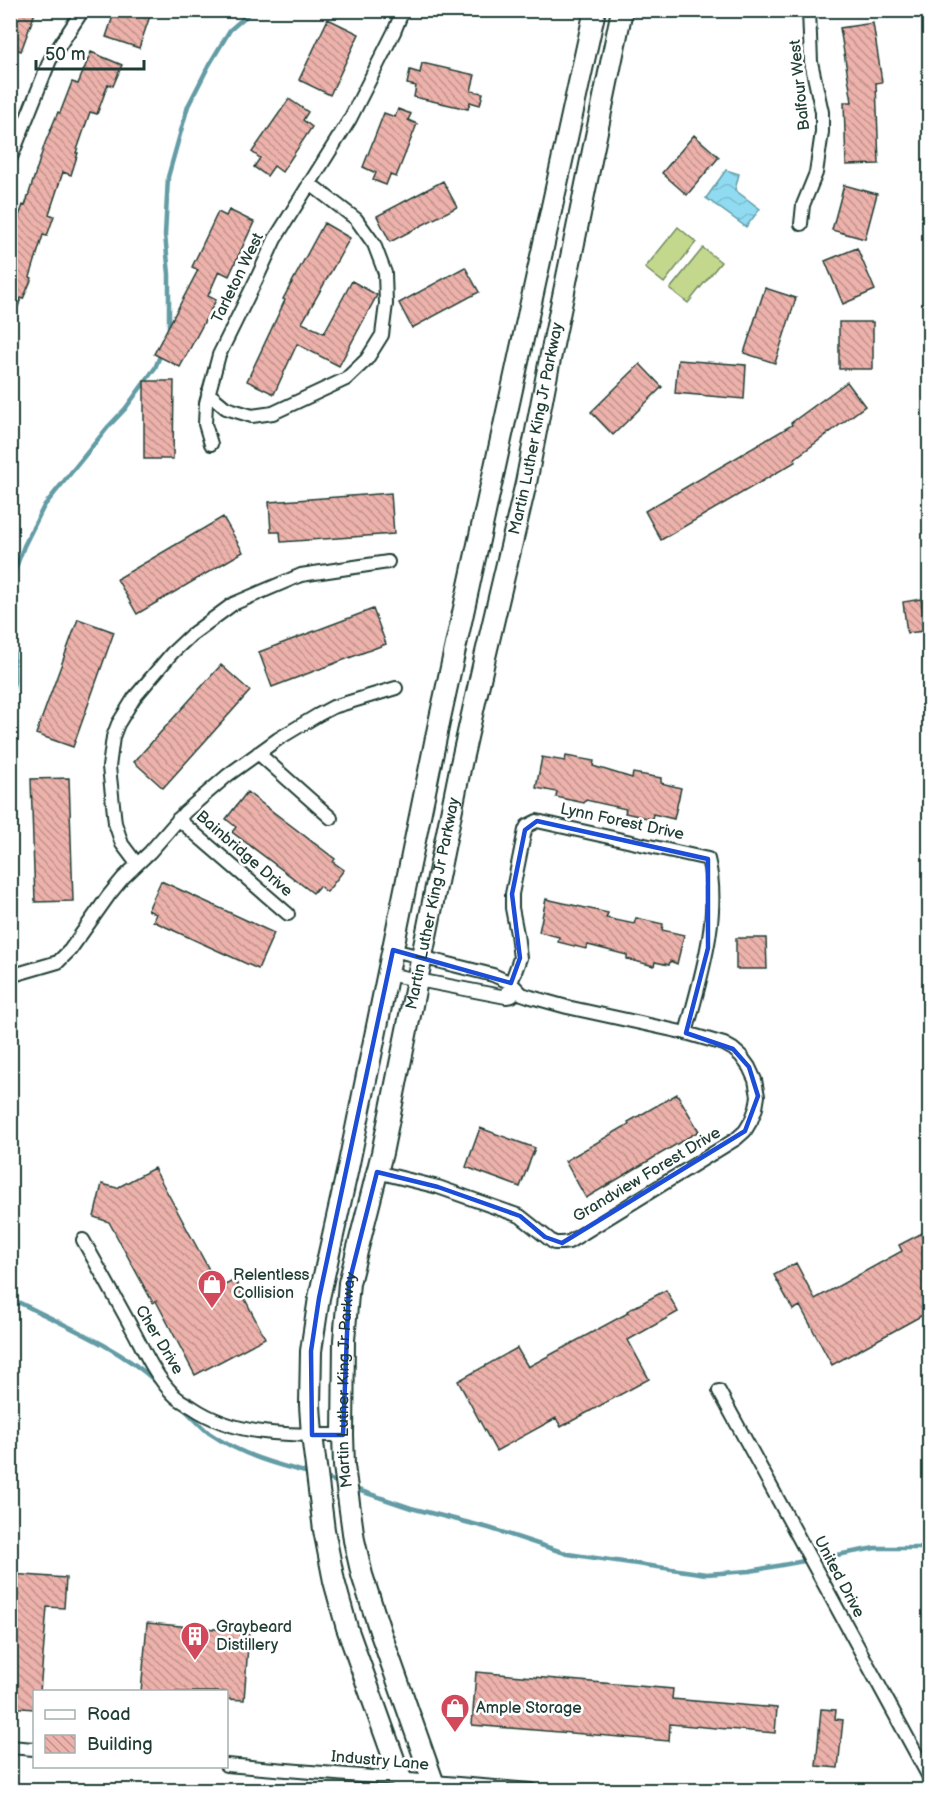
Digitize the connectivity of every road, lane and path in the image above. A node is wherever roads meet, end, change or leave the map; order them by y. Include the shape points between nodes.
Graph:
1 (82, 10) edge
2 (403, 10) edge
3 (595, 10) edge
4 (622, 10) edge
5 (810, 10) edge
6 (10, 160) edge
7 (309, 183) junction
8 (801, 224) dead end
9 (208, 393) junction
10 (211, 444) dead end
11 (388, 562) dead end
12 (396, 688) dead end
13 (258, 753) junction
14 (331, 818) dead end
15 (178, 819) junction
16 (137, 864) junction
17 (288, 914) dead end
18 (393, 950) junction
19 (423, 957) junction
20 (387, 974) junction
21 (10, 976) edge
22 (418, 980) junction
23 (511, 983) junction
24 (522, 994) junction
25 (506, 997) junction
26 (686, 1033) junction
27 (377, 1172) junction
28 (83, 1239) dead end
29 (719, 1391) dead end
30 (312, 1435) junction
31 (343, 1435) junction
32 (10, 1747) edge
33 (33, 1749) edge
34 (228, 1765) edge
35 (930, 1779) edge
36 (403, 1785) edge
37 (435, 1786) edge
38 (531, 1791) edge

1 - 6 street via 50,60
2 - 7 street, Tarleton West via 350,119
3 - 18 main road, Martin Luther King Jr Parkway
4 - 19 main road, Martin Luther King Jr Parkway via 526,483 468,732
5 - 8 street, Balfour West via 811,62 822,112 822,132 816,173 802,205
7 - 9 street, Tarleton West via 274,239 219,355
7 - 9 street via 356,219 374,243 385,273 382,335 367,359 346,379 273,413 243,414 226,408
9 - 10 street, Tarleton West via 205,424
11 - 16 street via 301,575 233,604 172,653 134,698 113,737 109,767 115,823 122,844
12 - 13 street, Bainbridge Drive via 333,707
13 - 14 street
13 - 15 street, Bainbridge Drive
15 - 16 street, Bainbridge Drive
15 - 17 street, Bainbridge Drive
16 - 21 street, Bainbridge Drive via 58,963
18 - 19 street, Grandview Forest Drive
18 - 20 main road, Martin Luther King Jr Parkway
19 - 22 main road, Martin Luther King Jr Parkway
19 - 23 street, Grandview Forest Drive
20 - 22 street, Grandview Forest Drive
20 - 30 main road, Martin Luther King Jr Parkway via 319,1298 311,1351
22 - 25 street, Grandview Forest Drive
22 - 27 main road, Martin Luther King Jr Parkway
23 - 24 street, Grandview Forest Drive
23 - 25 street, Lynn Forest Drive
23 - 26 street, Lynn Forest Drive via 520,958 512,894 525,830 531,823 537,821 708,859 708,948
24 - 25 street, Grandview Forest Drive
24 - 26 street, Grandview Forest Drive
26 - 27 street, Grandview Forest Drive via 724,1044 749,1067 758,1096 745,1131 569,1242 554,1243 520,1216 438,1186
27 - 31 main road, Martin Luther King Jr Parkway via 349,1283
28 - 30 street, Cher Drive via 142,1348 174,1396 222,1423 269,1433
29 - 35 street, United Drive
30 - 31 street, Cher Drive
30 - 36 main road, Martin Luther King Jr Parkway via 334,1581
31 - 37 main road, Martin Luther King Jr Parkway via 348,1499 362,1575
32 - 33 street
34 - 36 street, Industry Lane
36 - 37 street, Industry Lane
37 - 38 street, Industry Lane

